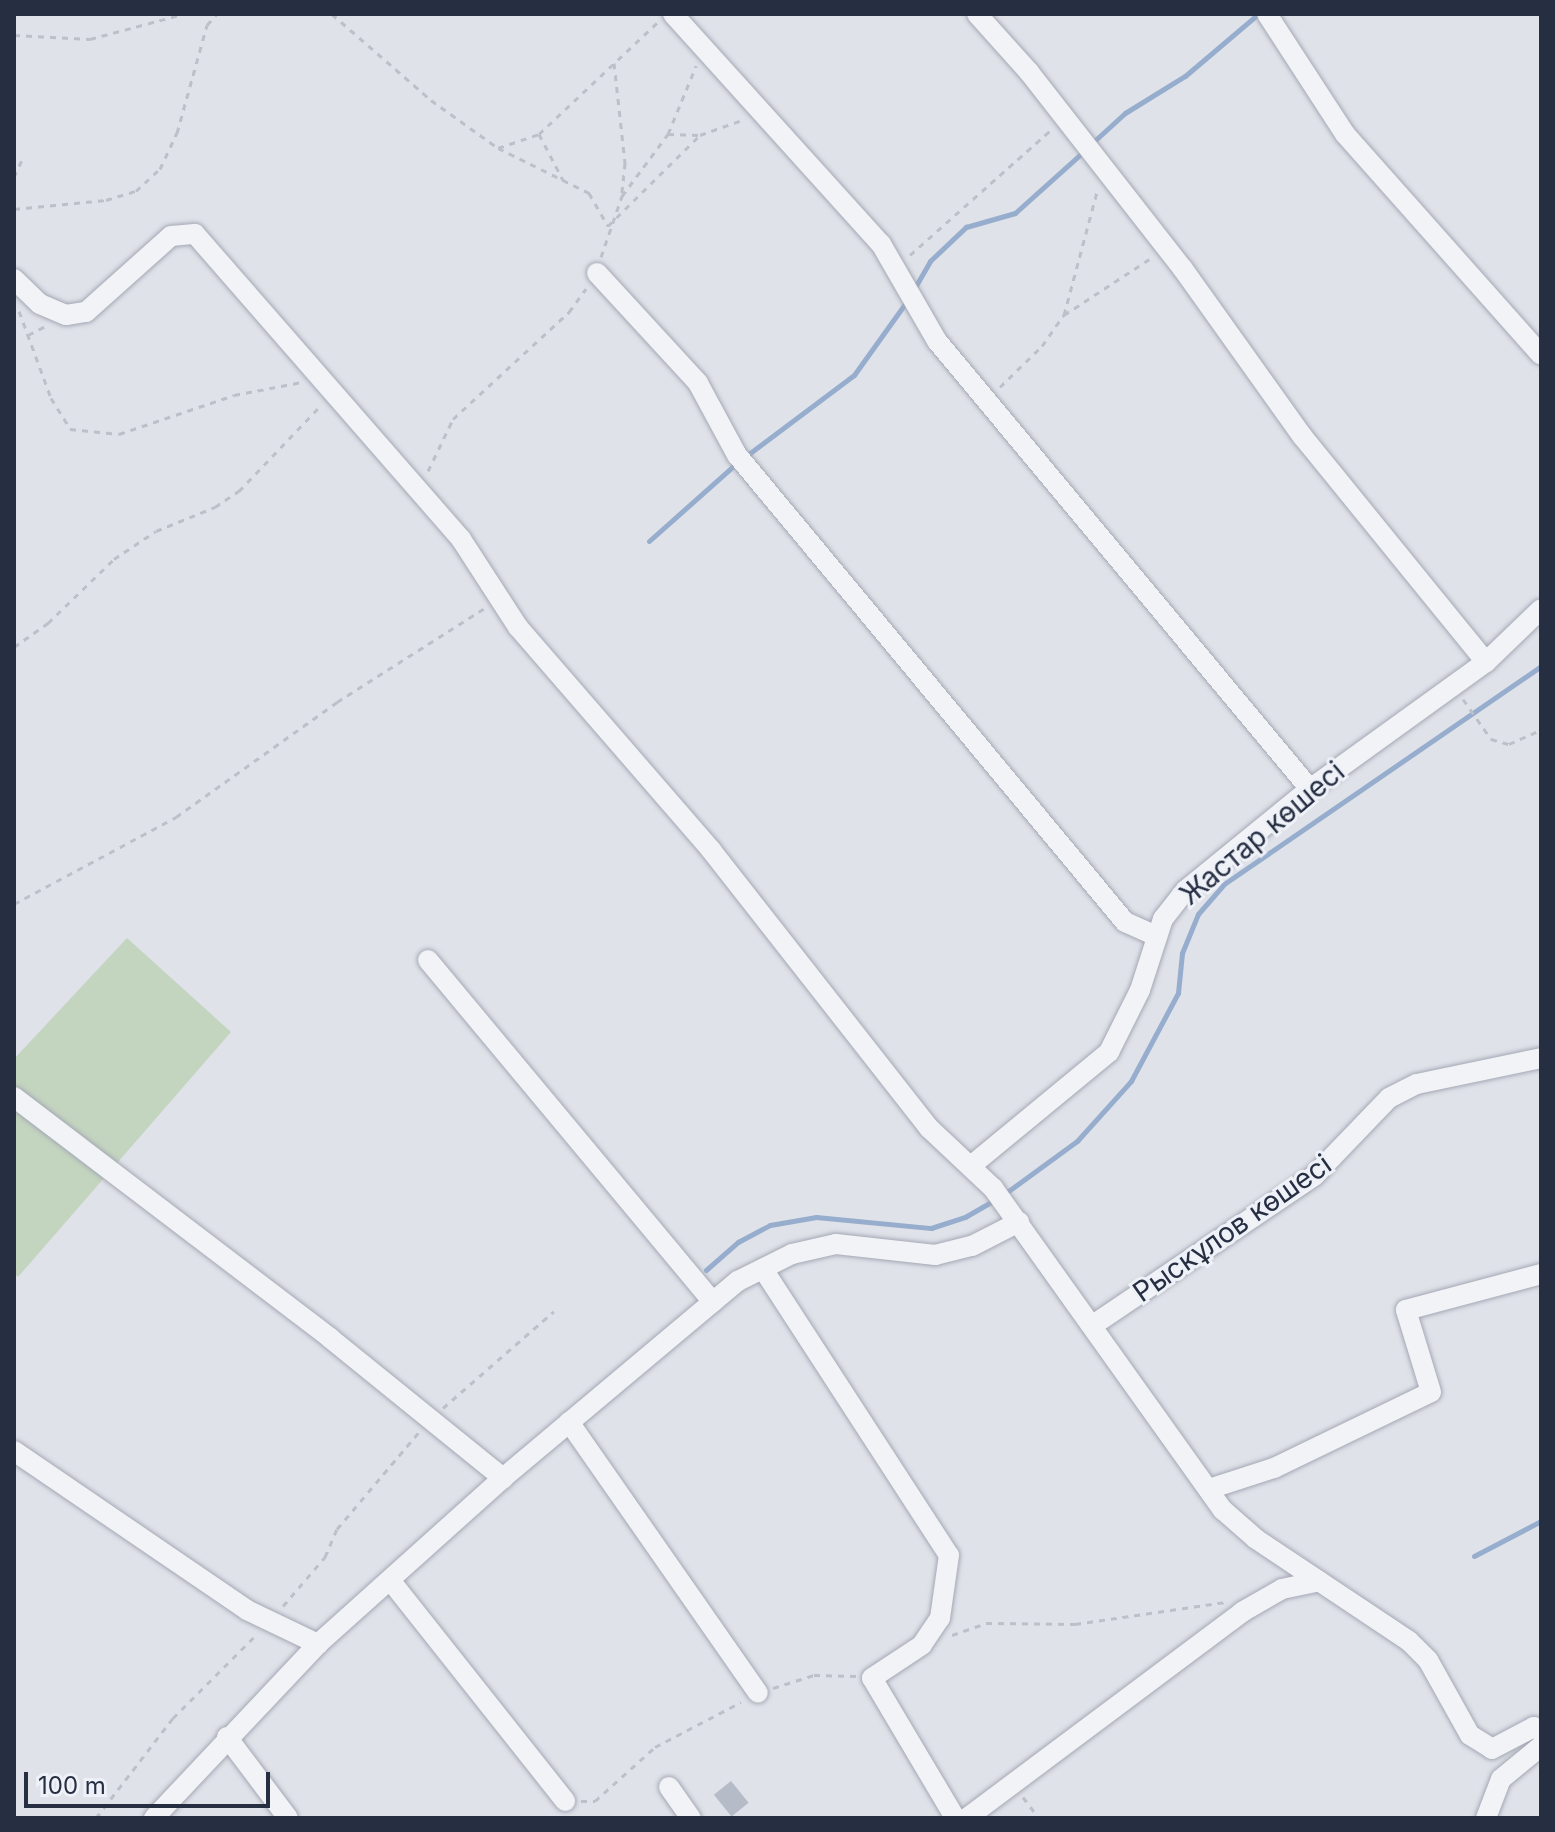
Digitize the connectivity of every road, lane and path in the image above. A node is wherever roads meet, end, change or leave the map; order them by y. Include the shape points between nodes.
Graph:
1 (183, 14) edge
2 (217, 14) edge
3 (332, 14) edge
4 (666, 14) edge
5 (673, 14) edge
6 (977, 14) edge
7 (1267, 14) edge
8 (14, 35) edge
9 (703, 47) junction
10 (614, 63) junction
11 (763, 113) junction
12 (1065, 118) junction
13 (539, 134) junction
14 (668, 134) junction
15 (700, 135) junction
16 (498, 148) junction
17 (23, 158) dead end
18 (1103, 167) junction
19 (14, 177) edge
20 (563, 180) junction
21 (622, 196) junction
22 (14, 209) edge
23 (608, 226) junction
24 (1166, 248) junction
25 (895, 268) junction
26 (597, 273) junction
27 (14, 279) edge
28 (19, 309) dead end
29 (1064, 315) junction
30 (1541, 355) edge
31 (327, 386) junction
32 (989, 404) junction
33 (420, 492) junction
34 (500, 598) junction
35 (1541, 609) edge
36 (14, 647) edge
37 (1486, 662) junction
38 (1454, 686) junction
39 (1541, 730) edge
40 (1310, 789) junction
41 (14, 904) edge
42 (1157, 936) junction
43 (428, 960) dead end
44 (1541, 1058) edge
45 (14, 1097) edge
46 (972, 1165) junction
47 (1019, 1222) junction
48 (763, 1269) junction
49 (1541, 1274) edge
50 (713, 1302) junction
51 (554, 1311) dead end
52 (1093, 1325) junction
53 (430, 1419) junction
54 (569, 1422) junction
55 (14, 1451) edge
56 (503, 1478) junction
57 (1209, 1489) junction
58 (390, 1580) junction
59 (1319, 1581) junction
60 (1239, 1599) dead end
61 (270, 1621) junction
62 (318, 1644) junction
63 (922, 1645) junction
64 (872, 1678) junction
65 (758, 1693) junction
66 (1541, 1731) edge
67 (227, 1737) junction
68 (1541, 1746) edge
69 (1014, 1784) junction
70 (669, 1787) dead end
71 (565, 1801) joint
72 (96, 1818) edge
73 (154, 1818) edge
74 (288, 1818) edge
75 (691, 1818) edge
76 (955, 1818) edge
77 (967, 1818) edge
78 (1039, 1818) edge
79 (1486, 1818) edge

1 - 8 path via 90,39
2 - 22 path via 207,25 177,133 160,169 136,191 106,200
3 - 16 path via 431,100
4 - 10 path
5 - 9 street
6 - 12 street
7 - 30 street via 1345,134
9 - 11 street
9 - 14 path
10 - 13 path
10 - 21 path via 625,163
11 - 15 path
11 - 25 street via 881,244
12 - 18 street
12 - 25 path
13 - 16 path
13 - 20 path
14 - 15 path
14 - 21 path
15 - 23 path
16 - 20 path
17 - 19 path
18 - 24 street
18 - 29 path
20 - 23 path via 589,193
21 - 23 path
23 - 26 path
24 - 29 path
24 - 37 street via 1303,437
25 - 32 street via 937,341
26 - 33 path via 569,312 453,419
26 - 42 street via 698,383 737,455 1125,922
27 - 31 street via 40,304 66,315 86,312 171,236 195,234
28 - 31 path via 51,398 70,429 119,434 234,395
29 - 32 path
31 - 33 street
31 - 36 path via 239,491 156,531 114,559 48,623
32 - 40 street
33 - 34 street via 461,539
34 - 41 path via 337,702 176,817
34 - 46 street via 518,627 711,850 929,1128
35 - 37 street, Жастар көшесі
37 - 38 street, Жастар көшесі
38 - 39 path via 1491,739 1509,744
38 - 40 street, Жастар көшесі
40 - 42 street, Жастар көшесі via 1186,890
42 - 46 street, Жастар көшесі via 1140,990 1109,1052
43 - 50 street
44 - 52 street, Рыскұлов көшесі via 1417,1084 1389,1098 1314,1176
45 - 53 street
46 - 47 street
47 - 48 street via 972,1246 935,1255 836,1244 792,1254
47 - 52 street
48 - 50 street
48 - 63 street via 949,1555 940,1618
49 - 57 street via 1406,1310 1431,1392 1274,1468
50 - 54 street
51 - 53 path
52 - 57 street
53 - 56 street
53 - 61 path via 337,1529 325,1557
54 - 56 street
54 - 65 street
55 - 61 street
56 - 58 street
57 - 59 street via 1256,1539
58 - 62 street
58 - 71 street
59 - 66 street via 1409,1641 1428,1660 1470,1735 1492,1749 1534,1727
59 - 69 street via 1282,1589 1242,1612
60 - 63 path via 1075,1624 986,1623
61 - 62 street
61 - 72 path via 173,1718
62 - 67 street
63 - 64 street
64 - 65 path via 814,1675
64 - 76 street
65 - 71 path via 655,1747 595,1801
67 - 73 street
67 - 74 street
68 - 79 street via 1501,1779
69 - 77 street
69 - 78 path
70 - 75 street

